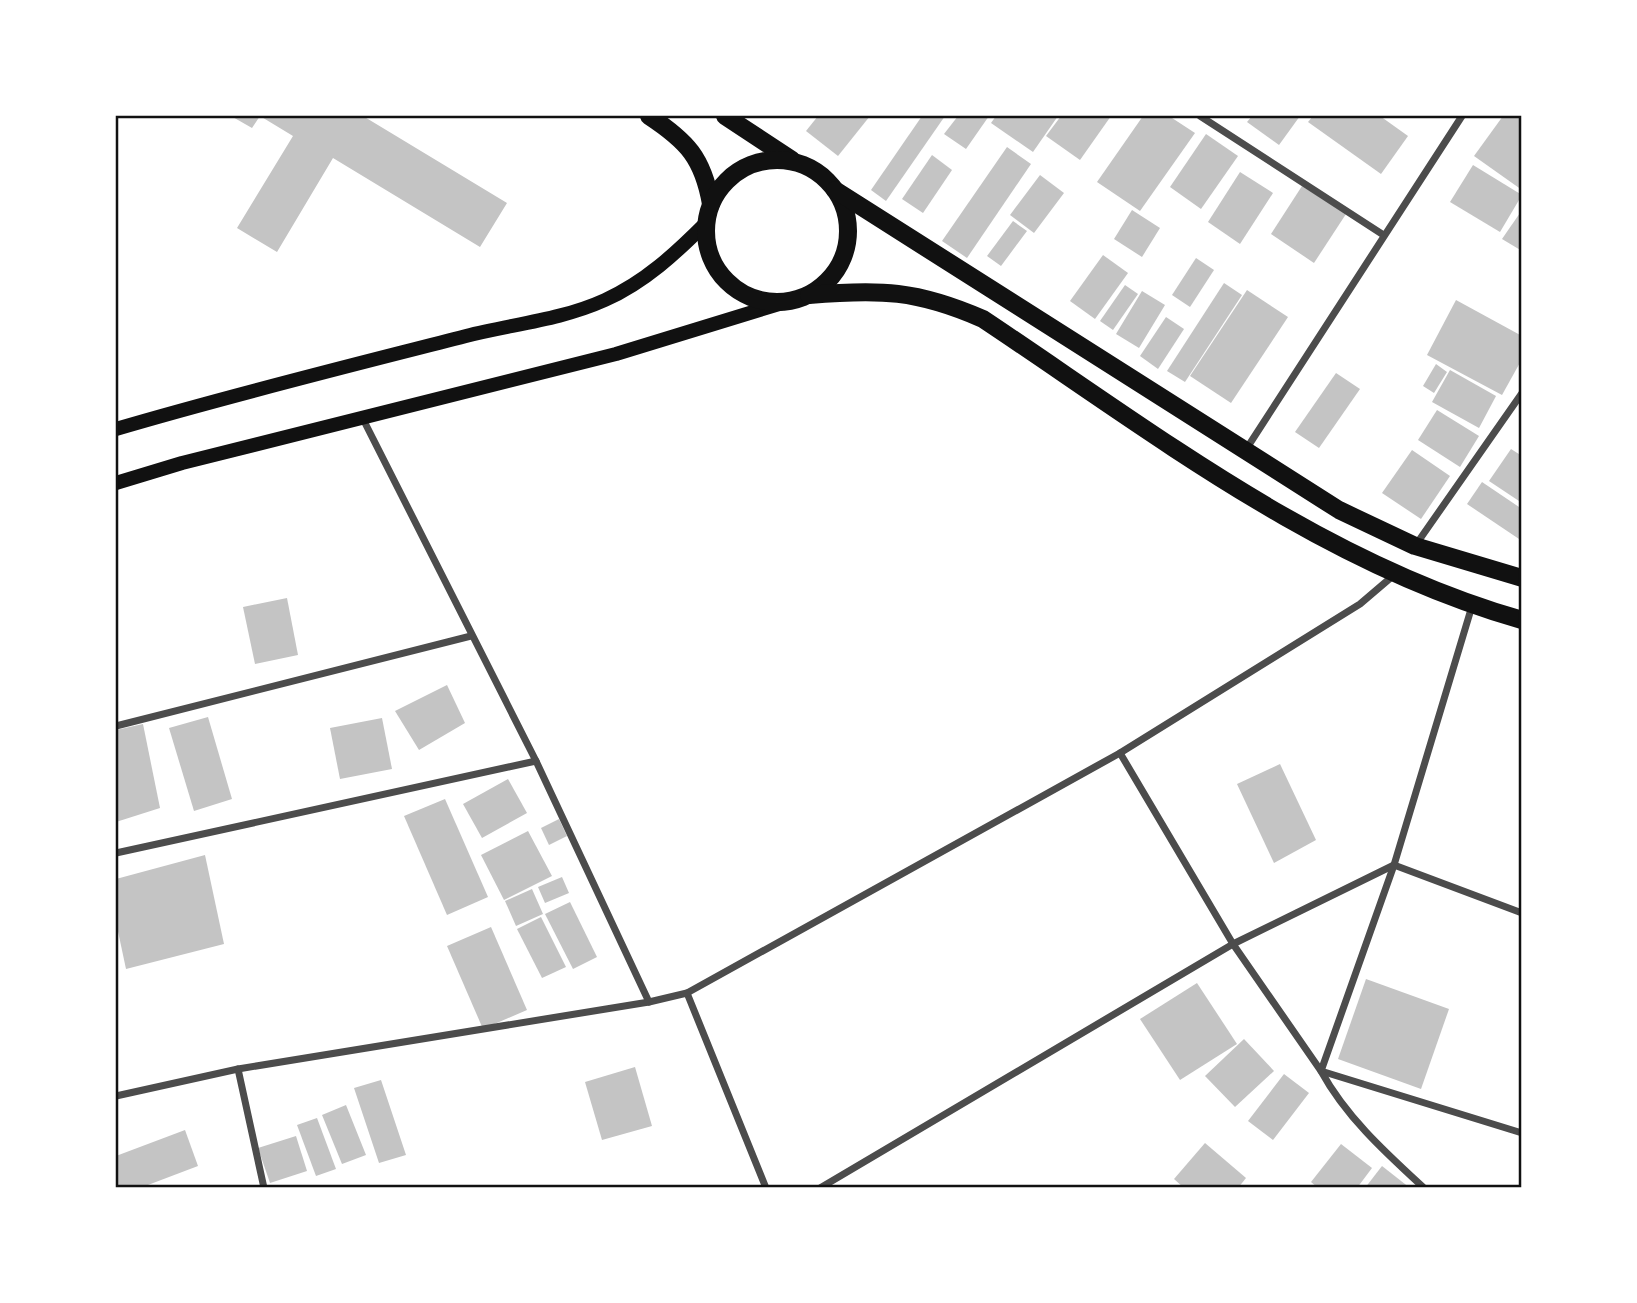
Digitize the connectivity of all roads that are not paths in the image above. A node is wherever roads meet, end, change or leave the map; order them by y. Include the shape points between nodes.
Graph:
1 (649, 116) edge
2 (725, 116) edge
3 (1200, 116) edge
4 (1462, 116) edge
5 (794, 161) junction
6 (835, 190) junction
7 (711, 204) junction
8 (706, 223) junction
9 (1382, 234) junction
10 (809, 295) junction
11 (789, 301) junction
12 (1521, 393) edge
13 (362, 417) junction
14 (116, 429) edge
15 (1244, 451) junction
16 (116, 483) edge
17 (1415, 546) junction
18 (1394, 575) junction
19 (1521, 578) edge
20 (1472, 606) junction
21 (1521, 620) edge
22 (471, 636) junction
23 (116, 726) edge
24 (1120, 753) junction
25 (536, 761) junction
26 (116, 853) edge
27 (1394, 865) junction
28 (1521, 913) edge
29 (1233, 944) junction
30 (687, 993) junction
31 (649, 1002) junction
32 (238, 1069) junction
33 (1321, 1071) junction
34 (116, 1096) edge
35 (1521, 1133) edge
36 (264, 1188) edge
37 (766, 1188) edge
38 (820, 1188) edge
39 (1424, 1188) edge

1 - 7 main road via 684,142 699,160
2 - 5 main road
3 - 9 street
4 - 9 street
5 - 6 main road via 824,177
5 - 7 main road via 754,163 735,173
6 - 10 main road via 846,212 849,236 843,260 829,280
6 - 15 main road
7 - 8 main road
8 - 11 main road via 707,244 728,282 767,302
8 - 14 main road via 642,279 568,314 464,336
9 - 15 street
10 - 11 main road
10 - 18 main road via 900,291 944,302 983,319 1225,480 1328,543
11 - 13 main road via 616,354
12 - 17 street
13 - 16 main road
13 - 22 street
15 - 17 main road via 1339,510
17 - 19 main road
18 - 20 main road
18 - 24 street via 1360,604
20 - 21 main road
20 - 27 street
22 - 23 street
22 - 25 street
24 - 29 street
24 - 30 street
25 - 26 street
25 - 31 street
27 - 28 street
27 - 29 street
27 - 33 street
29 - 33 street
29 - 38 street
30 - 31 street
30 - 37 street
31 - 32 street
32 - 34 street
32 - 36 street
33 - 35 street
33 - 39 street via 1379,1147

